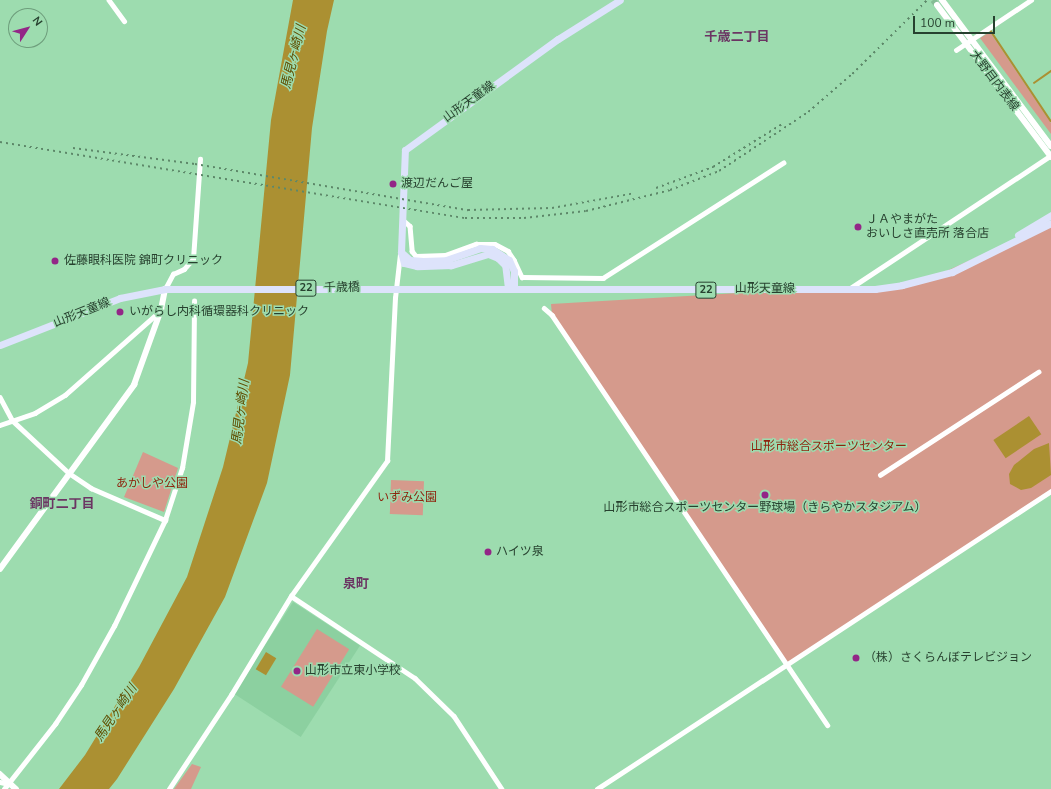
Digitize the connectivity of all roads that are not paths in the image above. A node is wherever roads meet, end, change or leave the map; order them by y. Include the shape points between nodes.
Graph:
1 (109, 0) edge
2 (620, 0) edge
3 (1031, 0) edge
4 (939, 2) edge
5 (124, 21) dead end
6 (956, 50) dead end
7 (1051, 146) edge
8 (1051, 156) edge
9 (200, 159) dead end
10 (783, 163) dead end
11 (1051, 215) edge
12 (403, 220) junction
13 (1051, 223) edge
14 (401, 252) junction
15 (986, 256) junction
16 (421, 288) joint
17 (511, 288) junction
18 (190, 289) joint
19 (849, 289) junction
20 (165, 290) junction
21 (194, 301) dead end
22 (544, 308) dead end
23 (161, 310) junction
24 (0, 345) edge
25 (1038, 372) dead end
26 (0, 397) edge
27 (13, 421) junction
28 (0, 425) edge
29 (69, 474) junction
30 (880, 475) dead end
31 (1051, 491) edge
32 (165, 520) junction
33 (0, 570) edge
34 (291, 596) junction
35 (785, 665) junction
36 (827, 725) dead end
37 (0, 774) edge
38 (0, 782) edge
39 (6, 787) edge
40 (16, 789) edge
41 (169, 789) edge
42 (502, 789) edge
43 (597, 789) edge

1 - 5 street
2 - 12 main road, 山形天童線 via 558,39 409,146 404,156
3 - 6 street
4 - 7 main road, 大野目内表線
4 - 8 main road, 大野目内表線
8 - 19 street
9 - 20 street via 193,259 184,269 173,274
10 - 12 street via 603,278 522,277 508,251 496,244 476,244 445,255 416,256 412,251 410,226
11 - 15 main road, 山形天童線 / 22
12 - 14 main road, 山形天童線
13 - 15 main road, 山形天童線 / 22
14 - 17 main road via 404,263 417,266 451,265 482,254 493,255 505,264
14 - 34 street via 395,298 387,461
15 - 19 main road, 山形天童線 / 22 via 952,272 929,279 882,288
16 - 17 main road, 山形天童線 / 22
16 - 18 main road, 千歳橋 / 22
17 - 19 main road, 山形天童線 / 22
18 - 20 main road, 山形天童線 / 22
20 - 23 street
20 - 24 main road, 山形天童線 / 22 via 120,298
21 - 32 street via 194,402 182,468
22 - 35 street via 552,315
23 - 27 street via 65,395 35,413
23 - 29 street via 134,385
25 - 30 street
26 - 27 street
27 - 28 street
27 - 29 street
29 - 32 street via 91,488
29 - 33 street
31 - 35 street
32 - 39 street via 114,626 81,685 55,724
34 - 41 street via 232,695
34 - 42 street via 415,678 454,716
35 - 36 street
35 - 43 street
37 - 39 street
38 - 39 street
39 - 40 street

